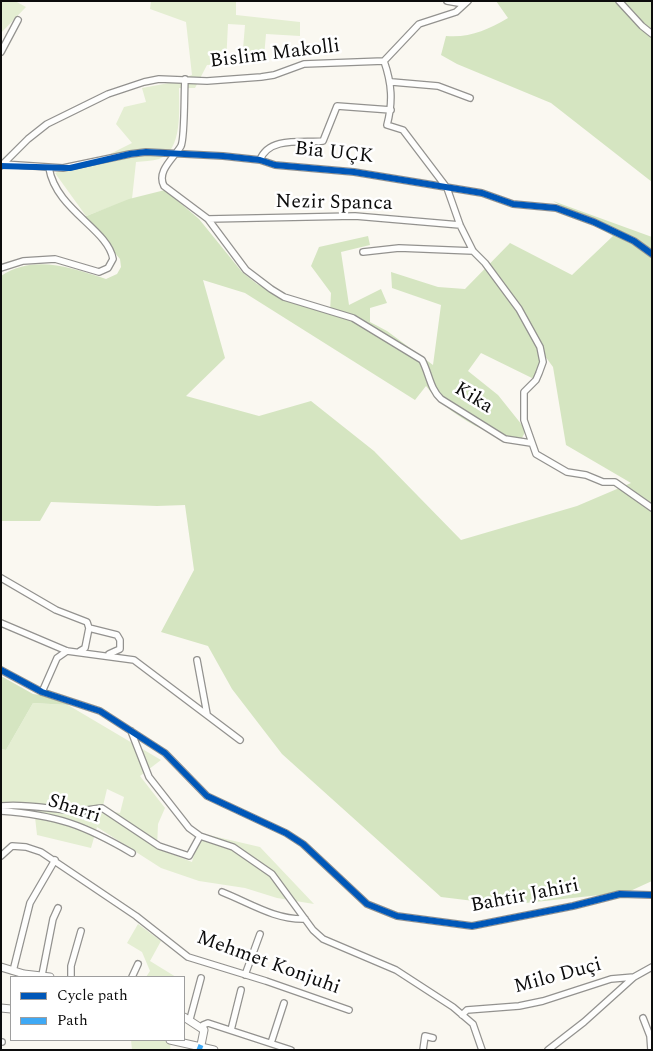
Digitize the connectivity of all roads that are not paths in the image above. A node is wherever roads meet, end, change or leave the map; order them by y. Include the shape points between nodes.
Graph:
1 (447, 1) edge
2 (619, 1) edge
3 (466, 3) edge
4 (18, 20) dead end
5 (652, 34) edge
6 (1, 52) edge
7 (384, 61) junction
8 (185, 80) junction
9 (392, 82) junction
10 (470, 98) dead end
11 (391, 110) junction
12 (173, 155) junction
13 (260, 160) junction
14 (2, 165) edge
15 (49, 168) junction
16 (447, 188) junction
17 (208, 220) junction
18 (460, 225) junction
19 (473, 251) junction
20 (363, 252) dead end
21 (652, 254) edge
22 (1, 268) edge
23 (531, 443) junction
24 (652, 508) edge
25 (1, 578) edge
26 (1, 623) edge
27 (90, 628) junction
28 (67, 651) junction
29 (79, 651) junction
30 (107, 654) junction
31 (197, 660) dead end
32 (1, 670) edge
33 (42, 692) junction
34 (207, 714) junction
35 (131, 731) junction
36 (240, 740) dead end
37 (1, 806) edge
38 (1, 811) edge
39 (200, 836) junction
40 (132, 853) dead end
41 (1, 856) edge
42 (55, 860) junction
43 (222, 892) dead end
44 (652, 895) edge
45 (58, 908) dead end
46 (305, 919) junction
47 (81, 931) dead end
48 (260, 934) dead end
49 (138, 964) dead end
50 (1, 967) edge
51 (652, 967) edge
52 (13, 971) junction
53 (245, 975) junction
54 (46, 976) edge
55 (71, 976) edge
56 (132, 976) edge
57 (634, 977) junction
58 (201, 978) dead end
59 (241, 990) dead end
60 (284, 1003) dead end
61 (349, 1010) dead end
62 (462, 1015) junction
63 (187, 1018) edge
64 (643, 1018) dead end
65 (204, 1030) junction
66 (231, 1030) junction
67 (433, 1038) dead end
68 (174, 1041) edge
69 (271, 1043) junction
70 (200, 1047) edge
71 (214, 1050) edge
72 (291, 1050) edge
73 (423, 1050) edge
74 (482, 1050) edge
75 (548, 1050) edge
76 (651, 1050) edge

1 - 3 street
2 - 5 street
3 - 7 street via 448,15 419,24
4 - 6 street
7 - 8 street, Bislim Makolli via 316,63 261,77
7 - 9 street
8 - 12 street, Kika via 182,145
8 - 14 street, Bislim Makolli via 159,79 102,97 42,128
9 - 10 street via 438,86
9 - 11 street
11 - 13 street via 337,106 323,140 278,144
11 - 16 street, Kika via 387,125 403,130
12 - 13 street, Bia UÇK
12 - 15 street, Bia UÇK via 138,153 70,168
12 - 17 street, Kika via 162,175 164,186
13 - 16 street, Bia UÇK via 275,165 354,172
14 - 15 street, Bia UÇK
15 - 22 street via 56,191 108,247 113,259 108,268 99,272 55,259 23,261
16 - 18 street, Kika
16 - 21 street, Bia UÇK via 482,193 512,204 556,208 634,241
17 - 18 street, Nezir Spanca via 355,216
17 - 23 street, Kika via 246,270 271,290 353,318 422,360 434,392 441,399 504,439
18 - 19 street, Kika
19 - 20 street via 399,248
19 - 23 street, Kika via 519,309 542,351 536,380 524,392 524,420
23 - 24 street via 536,454 551,464 567,472 615,482
25 - 27 street via 56,610 87,622
26 - 28 street
27 - 29 street via 86,648
27 - 30 street via 117,635 120,649
28 - 29 street
28 - 33 street via 57,658
29 - 30 street
30 - 34 street via 134,660
31 - 34 street
32 - 33 street, Bahtir Jahiri
33 - 35 street, Bahtir Jahiri via 100,711
34 - 36 street
35 - 39 street via 149,777 189,828
35 - 44 street, Bahtir Jahiri via 165,753 207,796 286,833 303,844 367,904 397,916 472,926 620,894
37 - 39 street via 23,804 82,811 102,808 159,846 189,856
38 - 40 street, Sharri via 58,818 95,832
39 - 46 street via 233,847 254,859 272,874
41 - 42 street, Mehmet Konjuhi via 12,846 26,847
42 - 52 street via 30,902
42 - 53 street, Mehmet Konjuhi via 188,957
43 - 46 street via 272,915 288,920
45 - 54 street via 53,919
46 - 62 street via 323,939 396,970
47 - 55 street
48 - 53 street
49 - 56 street
50 - 52 street
51 - 57 street
52 - 54 street
53 - 61 street, Mehmet Konjuhi
57 - 62 street, Milo Duçi via 611,980 543,1002 467,1010
57 - 75 street
58 - 63 street
59 - 66 street
60 - 69 street
62 - 74 street via 474,1027
63 - 65 street
64 - 76 street
65 - 66 street via 203,1025 207,1023
65 - 70 street
66 - 69 street
67 - 73 street via 425,1036
68 - 70 street
69 - 72 street
70 - 71 street

